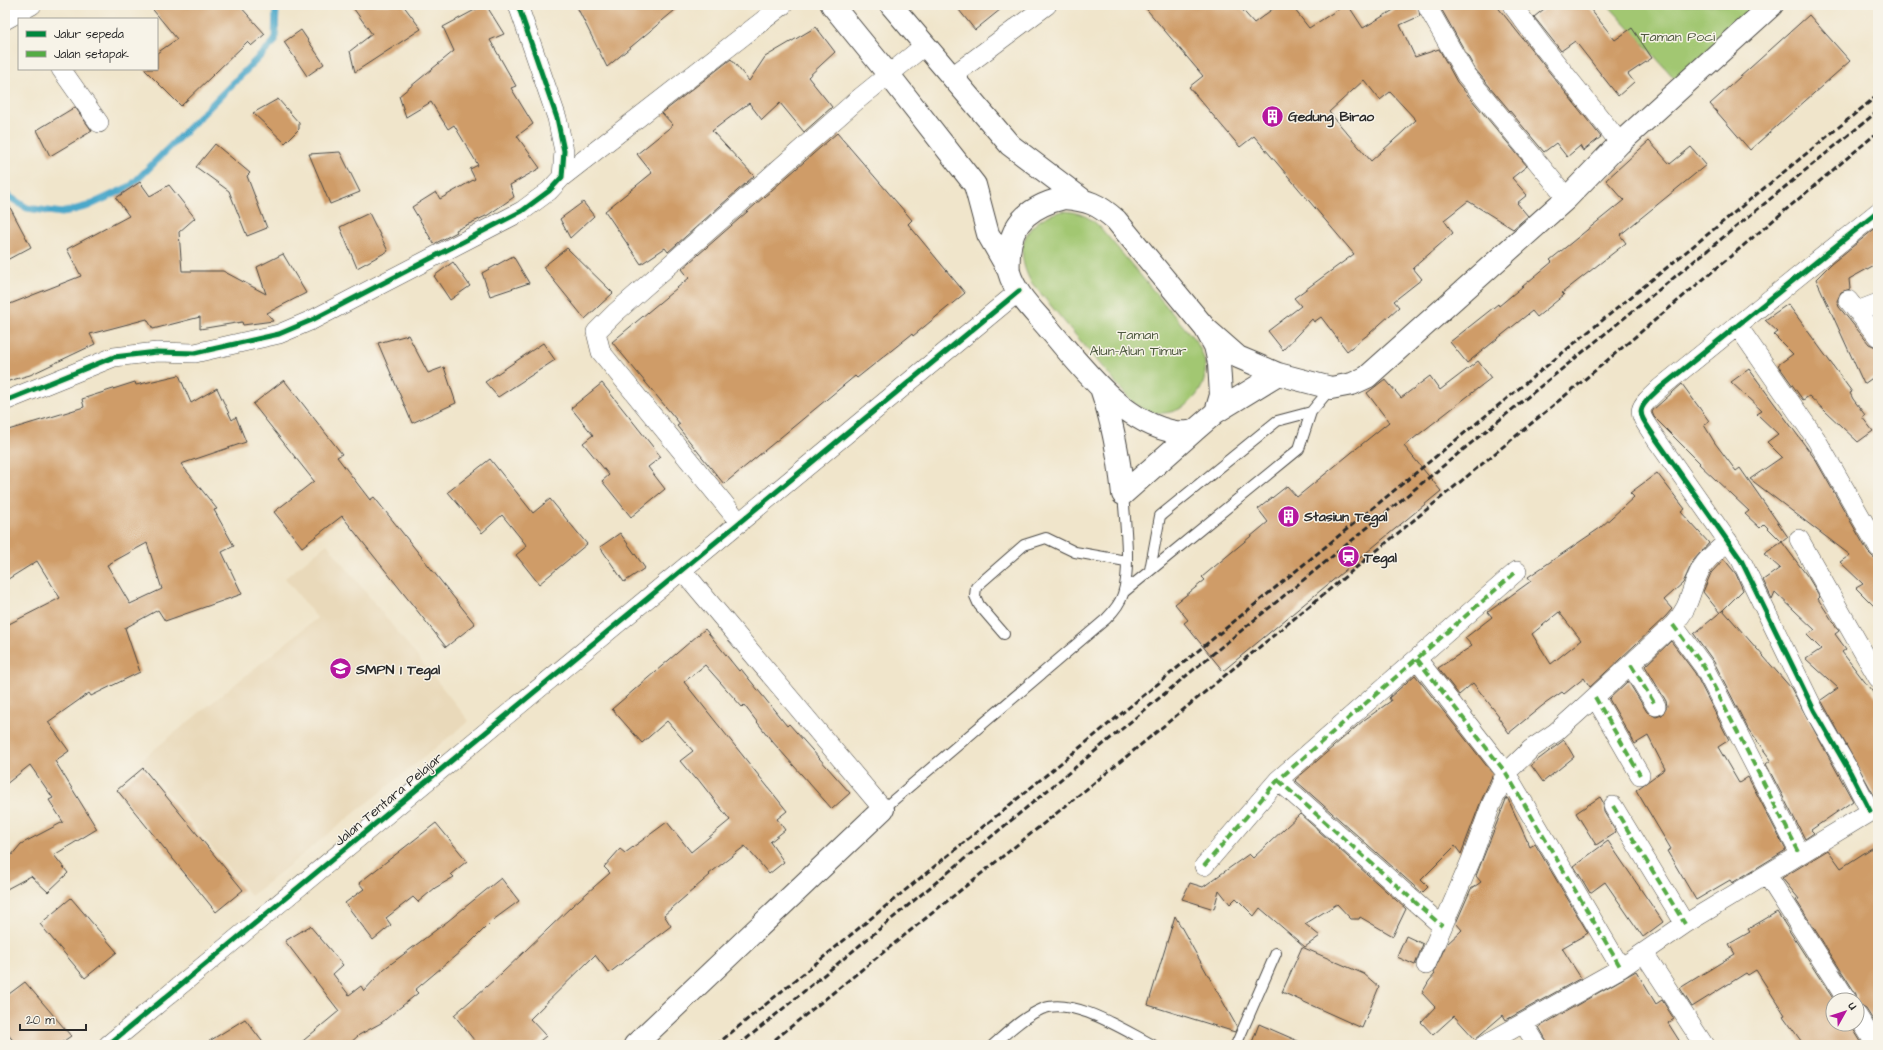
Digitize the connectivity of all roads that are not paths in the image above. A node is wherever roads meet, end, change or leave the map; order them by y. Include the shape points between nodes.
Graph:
1 (518, 5) edge
2 (783, 5) edge
3 (832, 5) edge
4 (891, 5) edge
5 (1047, 5) edge
6 (1512, 5) edge
7 (1772, 5) edge
8 (1428, 8) dead end
9 (27, 12) edge
10 (5, 20) edge
11 (924, 46) junction
12 (62, 70) edge
13 (889, 75) junction
14 (951, 77) junction
15 (99, 123) dead end
16 (1620, 143) junction
17 (562, 177) junction
18 (1567, 198) junction
19 (1083, 200) junction
20 (1878, 212) edge
21 (1008, 270) junction
22 (1019, 291) junction
23 (1878, 303) edge
24 (1737, 325) junction
25 (1205, 328) junction
26 (1878, 337) edge
27 (1278, 374) junction
28 (1100, 388) junction
29 (1331, 388) junction
30 (5, 401) edge
31 (1216, 412) junction
32 (1311, 412) junction
33 (1194, 431) junction
34 (1123, 494) junction
35 (740, 523) junction
36 (1799, 539) dead end
37 (1728, 541) junction
38 (1878, 547) edge
39 (1126, 561) junction
40 (1150, 570) junction
41 (683, 571) junction
42 (1517, 571) dead end
43 (1124, 592) junction
44 (1673, 625) junction
45 (1004, 634) dead end
46 (1417, 659) junction
47 (1631, 665) junction
48 (1878, 678) edge
49 (1595, 697) junction
50 (1656, 706) dead end
51 (1506, 773) junction
52 (1640, 775) dead end
53 (1278, 780) junction
54 (1613, 806) dead end
55 (1874, 809) edge
56 (883, 810) junction
57 (1800, 854) junction
58 (1204, 866) dead end
59 (1766, 875) junction
60 (1685, 924) junction
61 (1442, 926) junction
62 (1276, 953) dead end
63 (1644, 953) junction
64 (1426, 965) dead end
65 (1621, 968) junction
66 (1842, 992) edge
67 (1524, 1024) junction
68 (1865, 1028) edge
69 (108, 1045) edge
70 (635, 1045) edge
71 (993, 1045) edge
72 (1152, 1045) edge
73 (1236, 1045) edge
74 (1484, 1045) edge
75 (1537, 1045) edge
76 (1704, 1045) edge
77 (1876, 1045) edge

1 - 17 street via 557,118 564,151
2 - 17 street
3 - 13 street
4 - 11 street
5 - 14 street
6 - 16 street
7 - 16 street
8 - 18 street via 1466,75
9 - 10 street
11 - 13 street
11 - 14 street
12 - 15 street
13 - 21 street via 975,184 988,234
13 - 35 street via 626,302 596,332 601,352
14 - 19 street via 1010,145
16 - 18 street
17 - 30 street via 549,191 522,211 312,320 279,334 195,353 157,352 114,357
18 - 29 street via 1366,377 1352,384
19 - 21 street via 1064,198 1045,202 1029,213 1017,227 1010,244
19 - 25 street via 1101,207 1116,220
20 - 24 street
21 - 22 street
22 - 28 street
22 - 35 street, Jalan Tentara Pelajar
23 - 26 street via 1852,305
24 - 37 street via 1660,388 1641,407 1643,418 1656,439
24 - 38 street via 1816,439
25 - 27 street via 1238,357
25 - 31 street via 1215,346 1219,363 1221,395
27 - 29 street
27 - 31 street
28 - 33 street via 1127,410 1154,425 1177,432
28 - 34 street via 1117,446
29 - 32 lane
31 - 33 street
32 - 40 lane via 1300,449
32 - 40 lane via 1276,421 1160,516
33 - 34 street
34 - 39 lane
35 - 41 street, Jalan Tentara Pelajar
36 - 48 street
37 - 44 street via 1714,552 1702,567 1690,602
37 - 55 street via 1747,572 1814,710
39 - 43 lane
39 - 45 lane via 1075,552 1046,538 1024,545 976,587 975,596 979,605
40 - 43 lane
41 - 56 street
41 - 69 street, Jalan Tentara Pelajar
42 - 46 street
43 - 56 lane via 1106,619
44 - 47 street
44 - 57 street via 1704,667
46 - 51 street
46 - 53 street
47 - 49 street
47 - 50 street
49 - 51 street
49 - 52 street
51 - 61 street
51 - 65 street
53 - 58 street
53 - 61 street
54 - 60 street
55 - 57 street
56 - 70 street
57 - 59 street
59 - 60 street
59 - 66 street
60 - 63 street
61 - 64 street
62 - 73 lane
63 - 65 street
63 - 76 street
65 - 67 street
67 - 74 street
67 - 75 street
68 - 77 street
71 - 72 lane via 1020,1022 1042,1009 1064,1006 1083,1011

